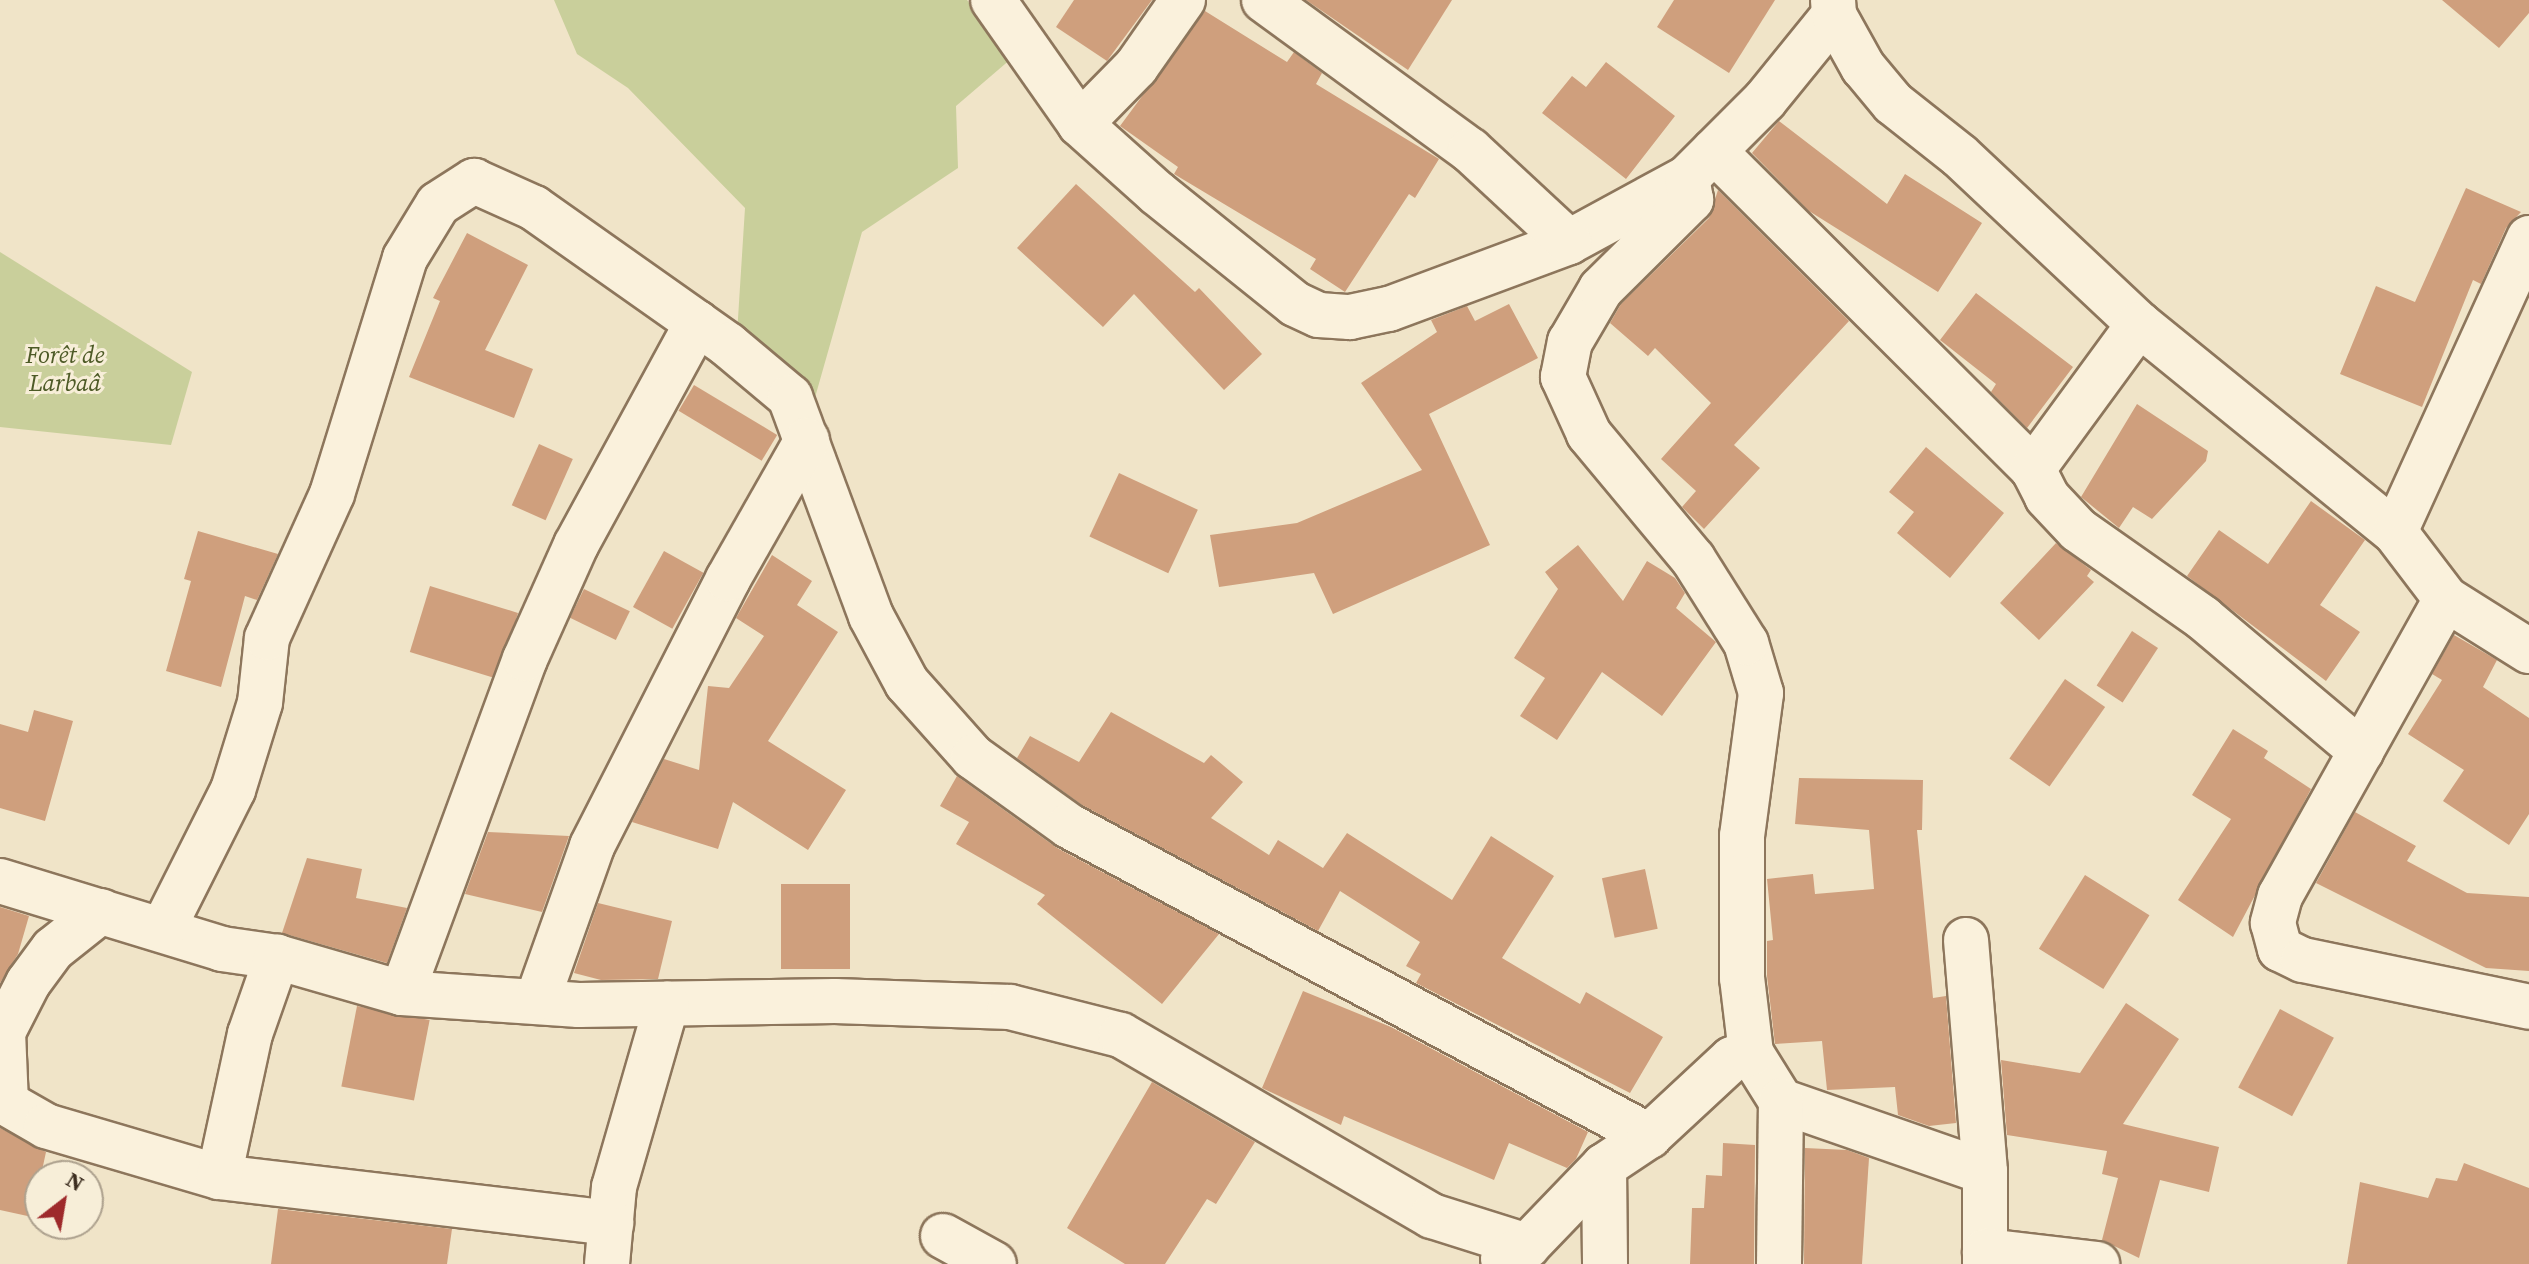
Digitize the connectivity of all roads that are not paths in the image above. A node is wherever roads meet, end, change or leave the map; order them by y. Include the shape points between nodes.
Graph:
1 (993, 0) edge
2 (1183, 0) edge
3 (1264, 0) edge
4 (1833, 8) edge
5 (1080, 124) junction
6 (1701, 164) junction
7 (2529, 238) edge
8 (1569, 242) junction
9 (697, 323) junction
10 (2139, 324) junction
11 (807, 440) junction
12 (2033, 469) junction
13 (2395, 532) junction
14 (2446, 599) junction
15 (2529, 651) edge
16 (2361, 751) junction
17 (0, 881) edge
18 (101, 911) junction
19 (163, 929) junction
20 (1966, 940) dead end
21 (277, 957) junction
22 (402, 993) junction
23 (538, 998) junction
24 (667, 1003) junction
25 (2529, 1007) edge
26 (1751, 1053) junction
27 (1781, 1101) junction
28 (1649, 1136) junction
29 (1604, 1166) junction
30 (1985, 1172) junction
31 (219, 1177) junction
32 (943, 1236) dead end
33 (609, 1244) edge
34 (1510, 1255) edge
35 (1985, 1257) edge
36 (994, 1264) edge
37 (1605, 1264) edge
38 (1779, 1264) edge
39 (2097, 1264) edge

1 - 5 street
2 - 5 street via 1136,67
3 - 8 street via 1470,150
4 - 6 street via 1765,100
4 - 10 street via 1863,67 1893,103 1960,156
5 - 8 street via 1295,304 1319,315 1350,317 1389,309
6 - 8 street
6 - 12 street
6 - 26 street via 1691,200 1601,289 1570,342 1563,377 1589,434 1693,559 1746,643 1761,693 1742,836 1742,978
7 - 13 street
9 - 11 street via 790,397
9 - 19 street via 534,208 474,181 438,204 405,258 332,494 267,638 260,703 233,790
9 - 22 street via 576,545 525,659
10 - 12 street
10 - 13 street
11 - 23 street via 728,579 592,846
11 - 28 street via 871,616 907,683 973,757 1069,826
12 - 16 street via 2047,497 2078,530 2203,618
13 - 14 street
14 - 15 street
14 - 16 street
16 - 25 street via 2280,896 2273,923 2280,949 2303,960
17 - 18 street
18 - 19 street
18 - 31 street via 53,949 3,1032 6,1103 46,1126
19 - 21 street via 222,949
20 - 30 street
21 - 22 street
21 - 31 street via 250,1034
22 - 23 street
23 - 24 street via 579,1005
24 - 33 street via 614,1187
24 - 34 street via 1010,1007 1121,1035 1432,1216
26 - 27 street
26 - 28 street via 1732,1059
27 - 30 street
27 - 38 street
28 - 29 street
29 - 34 street
29 - 37 street
30 - 35 street
31 - 33 street
32 - 36 street
35 - 39 street

